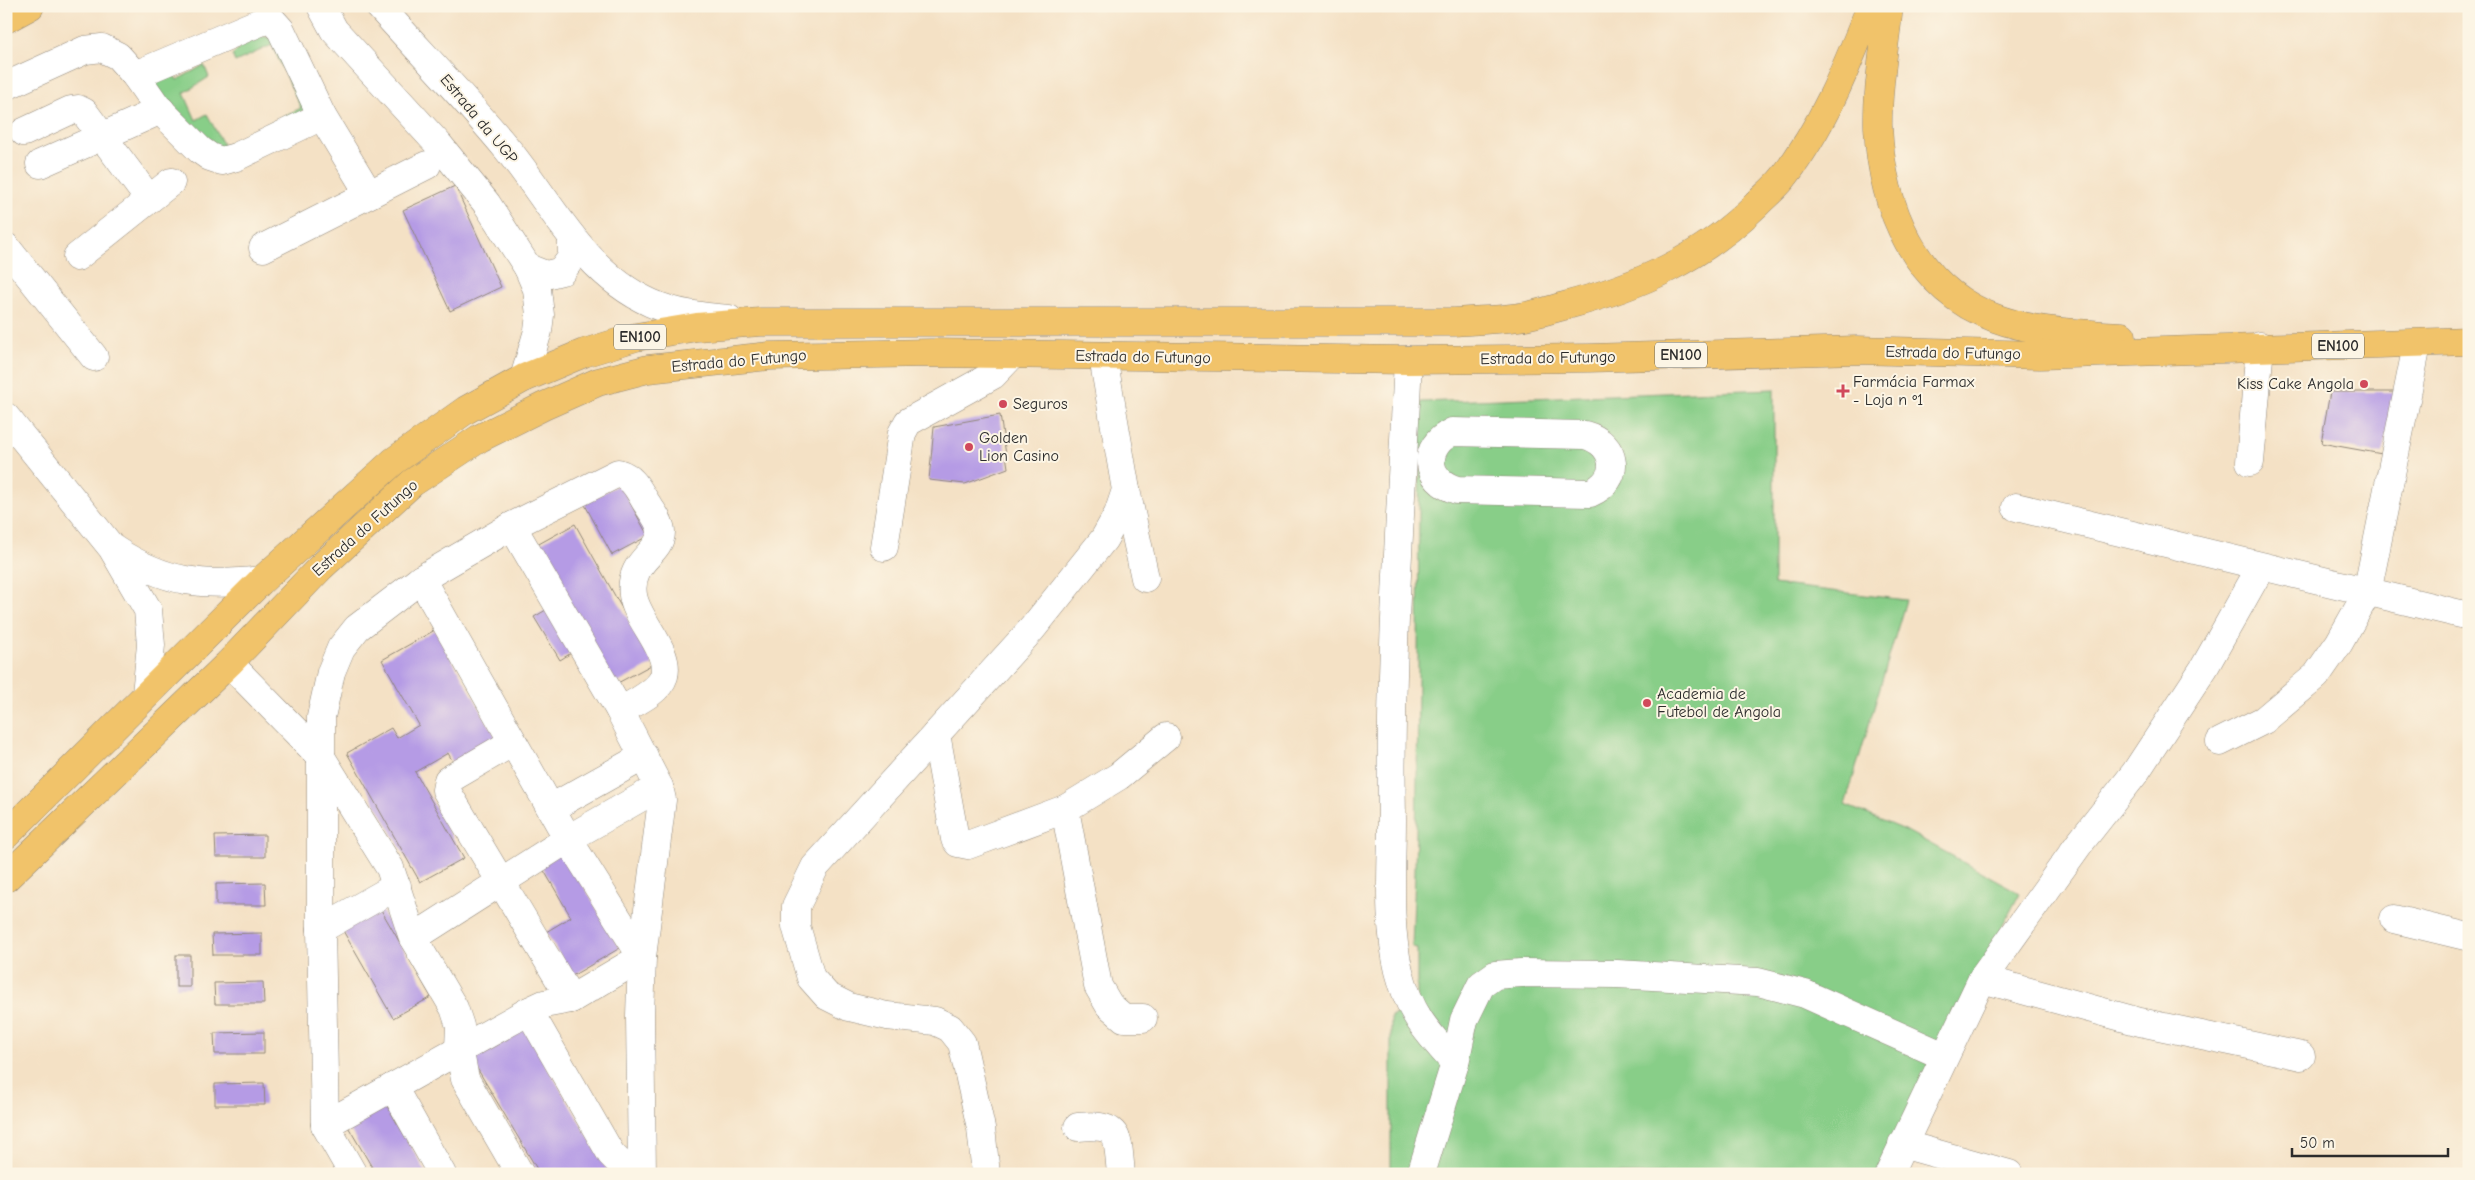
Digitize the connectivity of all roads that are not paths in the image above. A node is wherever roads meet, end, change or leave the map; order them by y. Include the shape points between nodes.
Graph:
1 (30, 6) edge
2 (321, 6) edge
3 (378, 6) edge
4 (1871, 6) edge
5 (1889, 6) edge
6 (6, 20) edge
7 (135, 75) junction
8 (6, 86) edge
9 (161, 110) junction
10 (322, 116) junction
11 (24, 132) dead end
12 (102, 136) junction
13 (40, 164) dead end
14 (427, 165) dead end
15 (170, 182) dead end
16 (370, 194) junction
17 (149, 200) junction
18 (572, 239) junction
19 (6, 246) edge
20 (262, 248) dead end
21 (77, 257) dead end
22 (528, 268) junction
23 (760, 322) junction
24 (2469, 341) edge
25 (2417, 345) junction
26 (2260, 346) junction
27 (2469, 348) edge
28 (1013, 354) junction
29 (94, 357) dead end
30 (1103, 357) junction
31 (1408, 360) junction
32 (524, 378) junction
33 (6, 417) edge
34 (1404, 452) junction
35 (1432, 453) junction
36 (2250, 462) dead end
37 (1126, 490) junction
38 (2016, 507) dead end
39 (512, 526) junction
40 (884, 547) dead end
41 (112, 548) junction
42 (2261, 567) junction
43 (1145, 578) dead end
44 (421, 579) junction
45 (262, 580) junction
46 (2367, 593) junction
47 (2469, 616) edge
48 (223, 668) junction
49 (146, 694) junction
50 (620, 711) junction
51 (936, 734) junction
52 (1166, 736) dead end
53 (513, 742) junction
54 (2220, 742) dead end
55 (644, 756) junction
56 (328, 775) junction
57 (659, 787) junction
58 (551, 808) junction
59 (1065, 810) junction
60 (6, 835) edge
61 (568, 839) junction
62 (6, 878) edge
63 (500, 882) junction
64 (397, 886) junction
65 (2394, 919) dead end
66 (321, 929) junction
67 (2469, 937) edge
68 (412, 938) junction
69 (642, 957) junction
70 (1982, 979) junction
71 (571, 999) junction
72 (529, 1011) junction
73 (1143, 1018) dead end
74 (459, 1048) junction
75 (1944, 1056) junction
76 (2301, 1056) dead end
77 (1455, 1062) junction
78 (393, 1087) junction
79 (325, 1125) junction
80 (1078, 1127) dead end
81 (1902, 1144) junction
82 (353, 1174) edge
83 (442, 1174) edge
84 (520, 1174) edge
85 (641, 1174) edge
86 (986, 1174) edge
87 (1121, 1174) edge
88 (1421, 1174) edge
89 (1889, 1174) edge
90 (2009, 1174) edge

1 - 6 main road
2 - 22 street via 334,30 439,145 487,204
3 - 18 street, Estrada da UGP via 486,123
4 - 23 main road, Estrada do Futungo / EN100 via 1840,81 1813,133 1782,179 1744,217 1704,249 1664,272 1573,304 1520,317 1455,322
5 - 26 main road via 1878,126 1883,171 1900,229 1932,276 1969,305 1994,318 2026,327 2056,332
7 - 8 street via 118,56 102,48 85,50
7 - 9 street
7 - 10 street via 265,20 272,20 281,30
9 - 10 street via 200,150 222,161
9 - 12 street
10 - 16 street
11 - 12 street via 78,108
12 - 13 street
12 - 17 street
14 - 16 street
15 - 17 street
16 - 20 street
17 - 21 street
18 - 22 street via 572,257 562,271 546,275
18 - 23 street, Estrada da UGP via 613,280 652,304 708,317
19 - 29 street
22 - 32 street via 537,289 540,315
23 - 32 main road, Estrada do Futungo / EN100 via 697,326 636,337 584,353
24 - 25 main road, Estrada do Futungo / EN100
25 - 26 main road, Estrada do Futungo / EN100
25 - 27 main road
25 - 46 street
26 - 31 main road, Estrada do Futungo / EN100 via 2040,355 1857,350
26 - 36 street
28 - 30 main road, Estrada do Futungo / EN100
28 - 40 street via 993,376 908,422 902,433
28 - 48 main road, Estrada do Futungo / EN100 via 770,356 648,370 598,382 480,438 412,483 321,566
30 - 31 main road, Estrada do Futungo / EN100
30 - 37 street
31 - 34 street
32 - 45 main road, Estrada do Futungo / EN100 via 466,410 394,461
33 - 41 street
34 - 35 street
34 - 77 street via 1392,708 1393,928 1399,970 1408,1000 1424,1030
35 - 35 street via 1443,437 1452,432 1585,436 1602,443 1612,458 1612,467 1605,484 1590,493 1457,490 1439,482 1431,463
37 - 43 street
37 - 51 street via 1118,514 1104,539 1032,629
38 - 42 street
39 - 44 street
39 - 50 street
39 - 50 street via 612,475 627,476 635,483 661,533 657,544 637,567 633,599 661,654 664,675 657,687
41 - 45 street via 139,566 169,578 229,584
41 - 49 street via 148,610 150,646
42 - 46 street
42 - 70 street via 2204,668 2135,774 2079,844
44 - 53 street
44 - 56 street via 357,628 342,648 331,672 321,717
45 - 49 main road, Estrada do Futungo / EN100
46 - 47 street
46 - 54 street via 2339,644 2316,676 2264,720
48 - 56 street
48 - 62 main road, Estrada do Futungo / EN100
49 - 60 main road, Estrada do Futungo / EN100
50 - 55 street
51 - 59 street via 958,843 968,845
51 - 86 street via 815,866 796,906 796,926 811,978 827,996 849,1007 887,1016 935,1021 950,1028 962,1042
52 - 59 street via 1119,776
53 - 58 street
53 - 63 street via 448,780 446,786
55 - 57 street
55 - 58 street
56 - 64 street via 390,868
56 - 66 street
57 - 61 street
57 - 69 street via 662,800
58 - 61 street
59 - 73 street via 1098,986 1108,1004 1124,1018
61 - 63 street
61 - 69 street
63 - 68 street
63 - 71 street
64 - 66 street
64 - 68 street
65 - 67 street
66 - 79 street
68 - 74 street via 454,1008 460,1026
69 - 71 street
69 - 85 street
70 - 75 street
70 - 76 street via 2140,1022
71 - 72 street via 544,1004
72 - 74 street
72 - 85 street via 610,1154 626,1169
74 - 78 street
74 - 84 street via 465,1079
75 - 77 street via 1806,994 1758,982 1617,974 1520,973 1495,975 1482,985 1464,1020
75 - 81 street
77 - 88 street
78 - 79 street
78 - 83 street
79 - 82 street
80 - 87 street via 1100,1125 1110,1130 1117,1138
81 - 89 street
81 - 90 street

